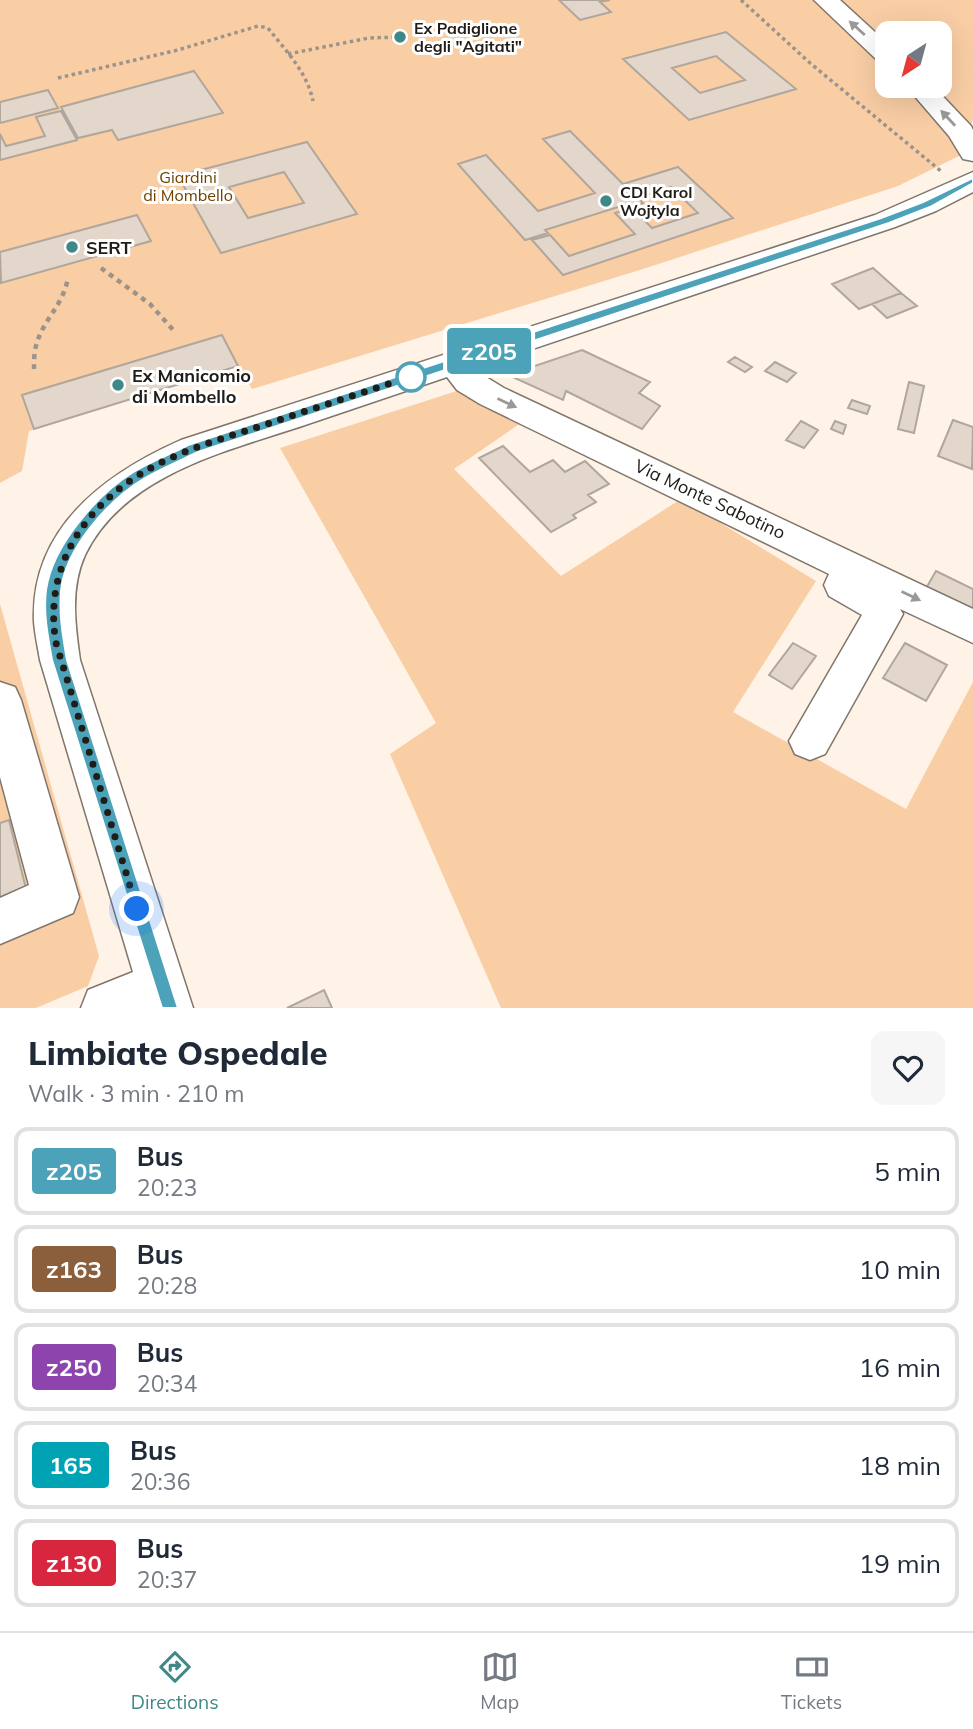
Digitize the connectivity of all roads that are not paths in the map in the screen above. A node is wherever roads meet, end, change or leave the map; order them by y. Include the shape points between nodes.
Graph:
1 (826, 0) edge
2 (875, 44) edge
3 (930, 98) edge
4 (973, 153) edge
5 (968, 184) edge
6 (454, 363) junction
7 (740, 513) junction
8 (973, 627) edge
9 (0, 700) edge
10 (810, 741) dead end
11 (0, 921) edge
12 (165, 997) edge
13 (106, 1008) edge

2 -> 1 street
4 -> 3 street
5 - 6 street via 885,220
6 -> 7 street, Via Monte Sabotino via 468,382 484,392
6 - 12 street via 165,460 114,494 86,522 66,554 53,597 56,643
7 -> 8 street, Via Monte Sabotino
7 - 10 street via 790,556 884,611
9 - 11 street via 56,897
12 - 13 street

